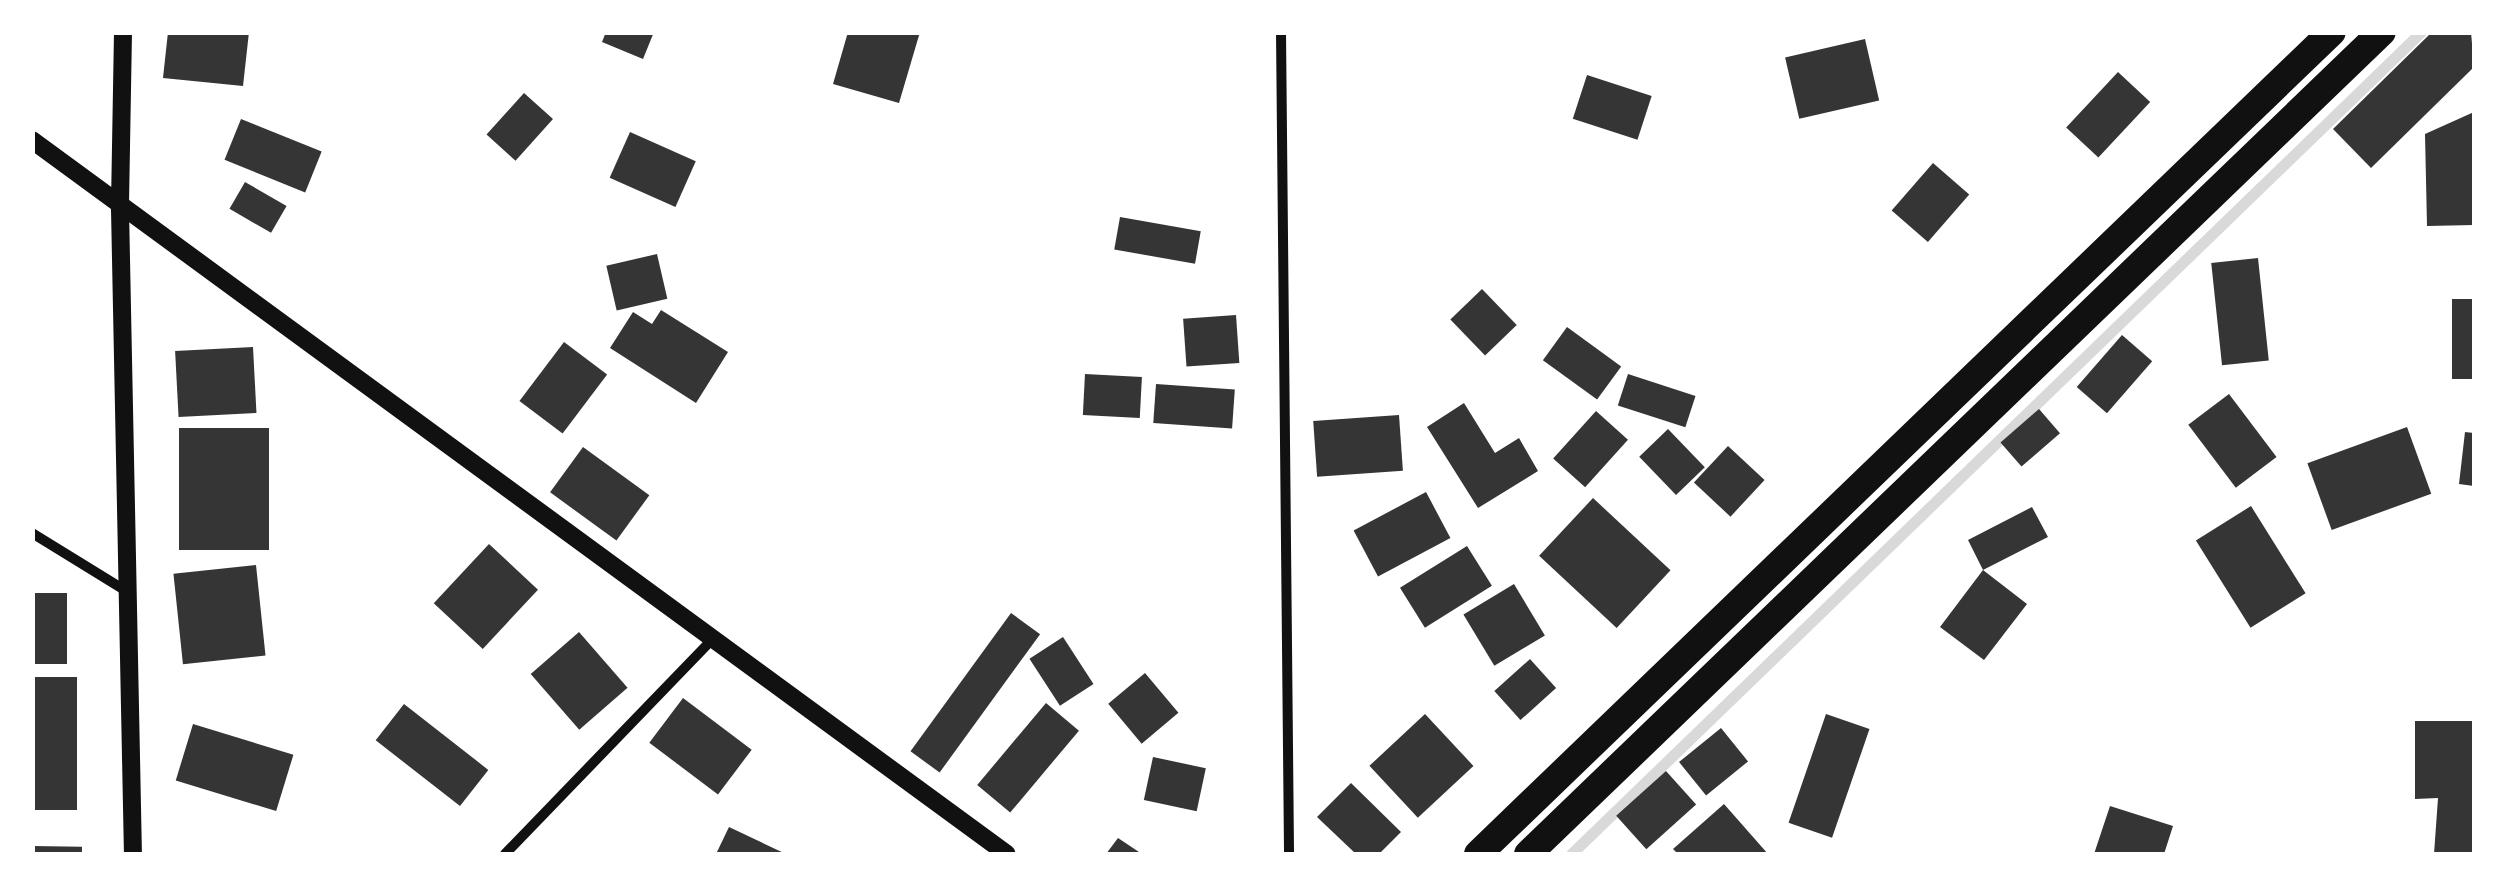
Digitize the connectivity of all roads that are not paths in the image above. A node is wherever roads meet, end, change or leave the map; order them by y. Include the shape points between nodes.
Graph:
1 (123, 32) edge
2 (1281, 32) edge
3 (2332, 32) edge
4 (2382, 32) edge
5 (32, 140) edge
6 (120, 210) junction
7 (32, 533) edge
8 (128, 592) junction
9 (712, 640) junction
10 (133, 854) edge
11 (505, 854) edge
12 (1006, 854) edge
13 (1290, 854) edge
14 (1478, 854) edge
15 (1528, 854) edge

1 - 6 street
2 - 13 street
3 - 14 highway
4 - 15 highway
5 - 6 street
6 - 8 street
6 - 9 street
7 - 8 street
8 - 10 street
9 - 11 street
9 - 12 street

